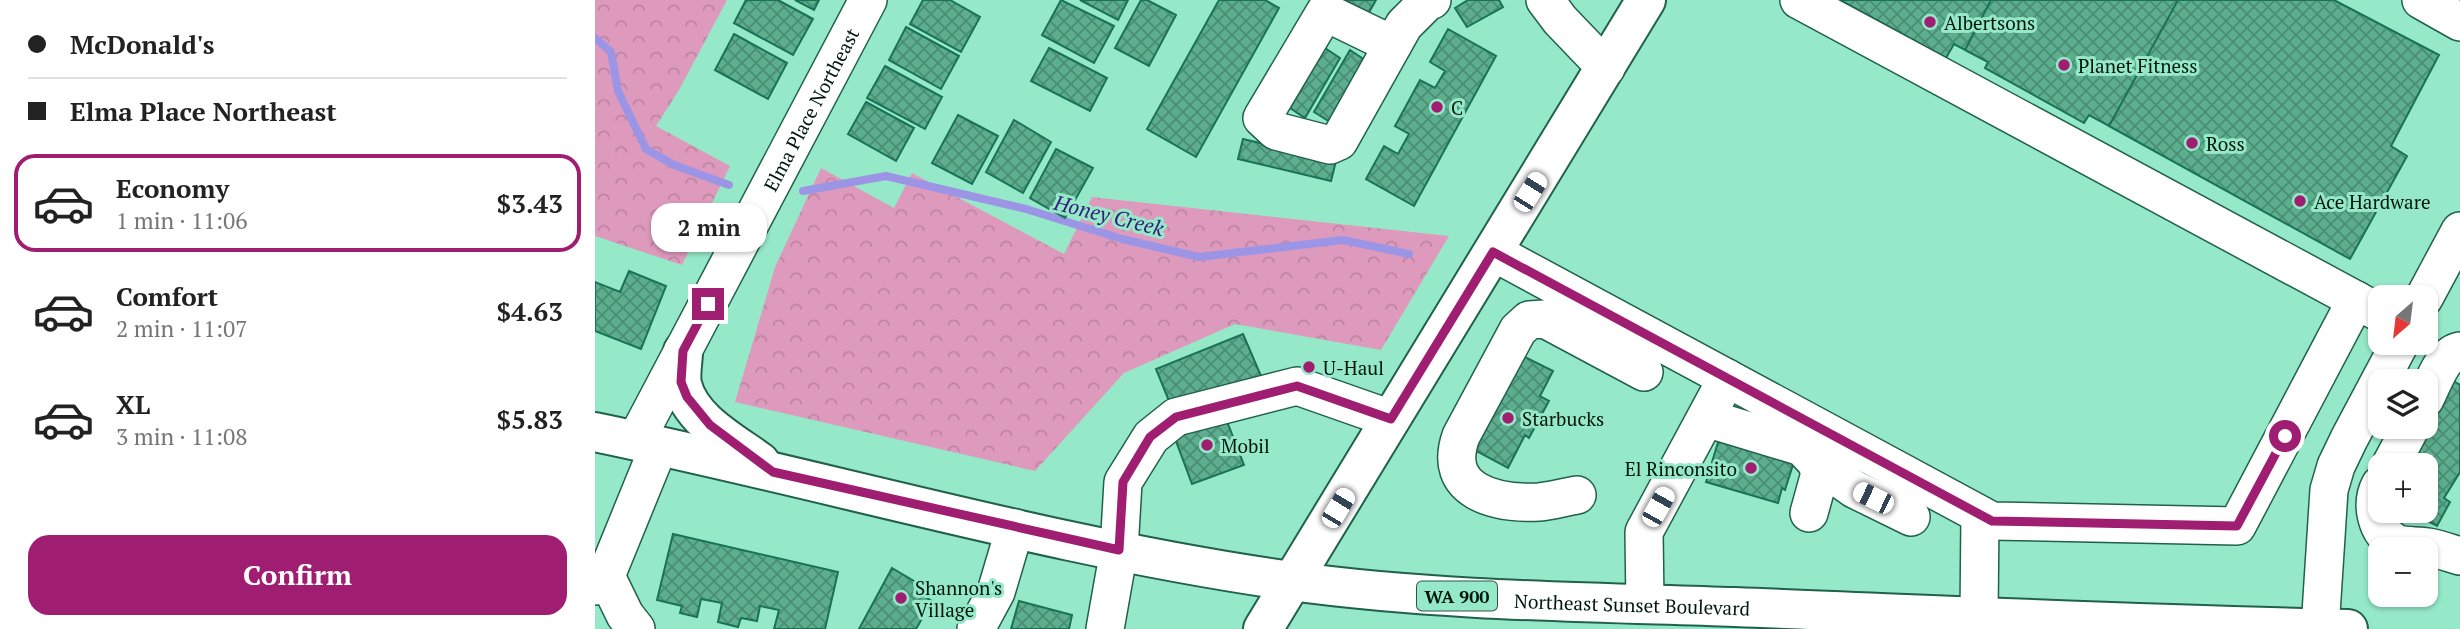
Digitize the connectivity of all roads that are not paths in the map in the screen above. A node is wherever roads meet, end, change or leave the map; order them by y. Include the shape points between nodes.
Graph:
1 (868, 0) edge
2 (1432, 0) edge
3 (1545, 0) edge
4 (1646, 0) edge
5 (1799, 0) edge
6 (2421, 0) edge
7 (2460, 22) edge
8 (1393, 45) dead end
9 (1606, 68) junction
10 (2459, 233) edge
11 (1493, 252) junction
12 (2431, 285) edge
13 (2368, 307) edge
14 (2455, 348) edge
15 (683, 351) junction
16 (2394, 355) edge
17 (1644, 372) dead end
18 (2438, 376) edge
19 (1727, 378) junction
20 (1706, 418) junction
21 (1391, 419) junction
22 (595, 432) edge
23 (648, 443) junction
24 (1816, 462) junction
25 (773, 472) junction
26 (1577, 495) dead end
27 (1809, 513) dead end
28 (1980, 514) junction
29 (1911, 517) dead end
30 (2379, 523) edge
31 (1015, 528) junction
32 (1119, 550) junction
33 (2460, 556) edge
34 (601, 581) edge
35 (1293, 581) junction
36 (1629, 612) edge
37 (1791, 619) edge
38 (1995, 621) edge
39 (636, 629) edge
40 (976, 629) edge
41 (1105, 629) edge
42 (1263, 629) edge
43 (2320, 629) edge
44 (2348, 629) edge

1 - 15 street, Elma Place Northeast
2 - 8 street via 1404,25
3 - 9 street
4 - 9 main road
5 - 13 street
6 - 7 street
9 - 11 main road
10 - 12 street
11 - 19 street
11 - 21 main road
13 - 28 street via 2237,526 1992,521
14 - 18 street
15 - 23 street, Elma Place Northeast
15 - 25 main road via 681,382 692,405 710,425
16 - 43 street via 2336,466 2329,490
17 - 26 street via 1545,319 1529,320 1518,330 1461,436 1457,449 1461,475 1480,494 1493,498 1539,502
19 - 20 street
19 - 28 street
20 - 24 street via 1801,447
20 - 36 street via 1644,531
21 - 32 street via 1297,386 1176,417 1150,437 1123,482
21 - 35 main road
22 - 23 main road, Northeast Sunset Boulevard / WA 900
23 - 25 main road, Northeast Sunset Boulevard / WA 900
23 - 34 street, Elma Place Northeast
24 - 27 street via 1820,472
24 - 29 street via 1854,489
25 - 31 main road, Northeast Sunset Boulevard / WA 900
28 - 38 street
30 - 33 street via 2383,533 2397,544
31 - 32 main road, Northeast Sunset Boulevard / WA 900
31 - 40 street via 996,592
32 - 35 main road, Northeast Sunset Boulevard / WA 900
32 - 41 street
34 - 39 street
35 - 36 main road, Northeast Sunset Boulevard / WA 900
35 - 42 main road
36 - 37 main road, Northeast Sunset Boulevard / WA 900
37 - 38 main road, Northeast Sunset Boulevard / WA 900
38 - 43 main road, Northeast Sunset Boulevard / WA 900
43 - 44 main road, Northeast Sunset Boulevard / WA 900

